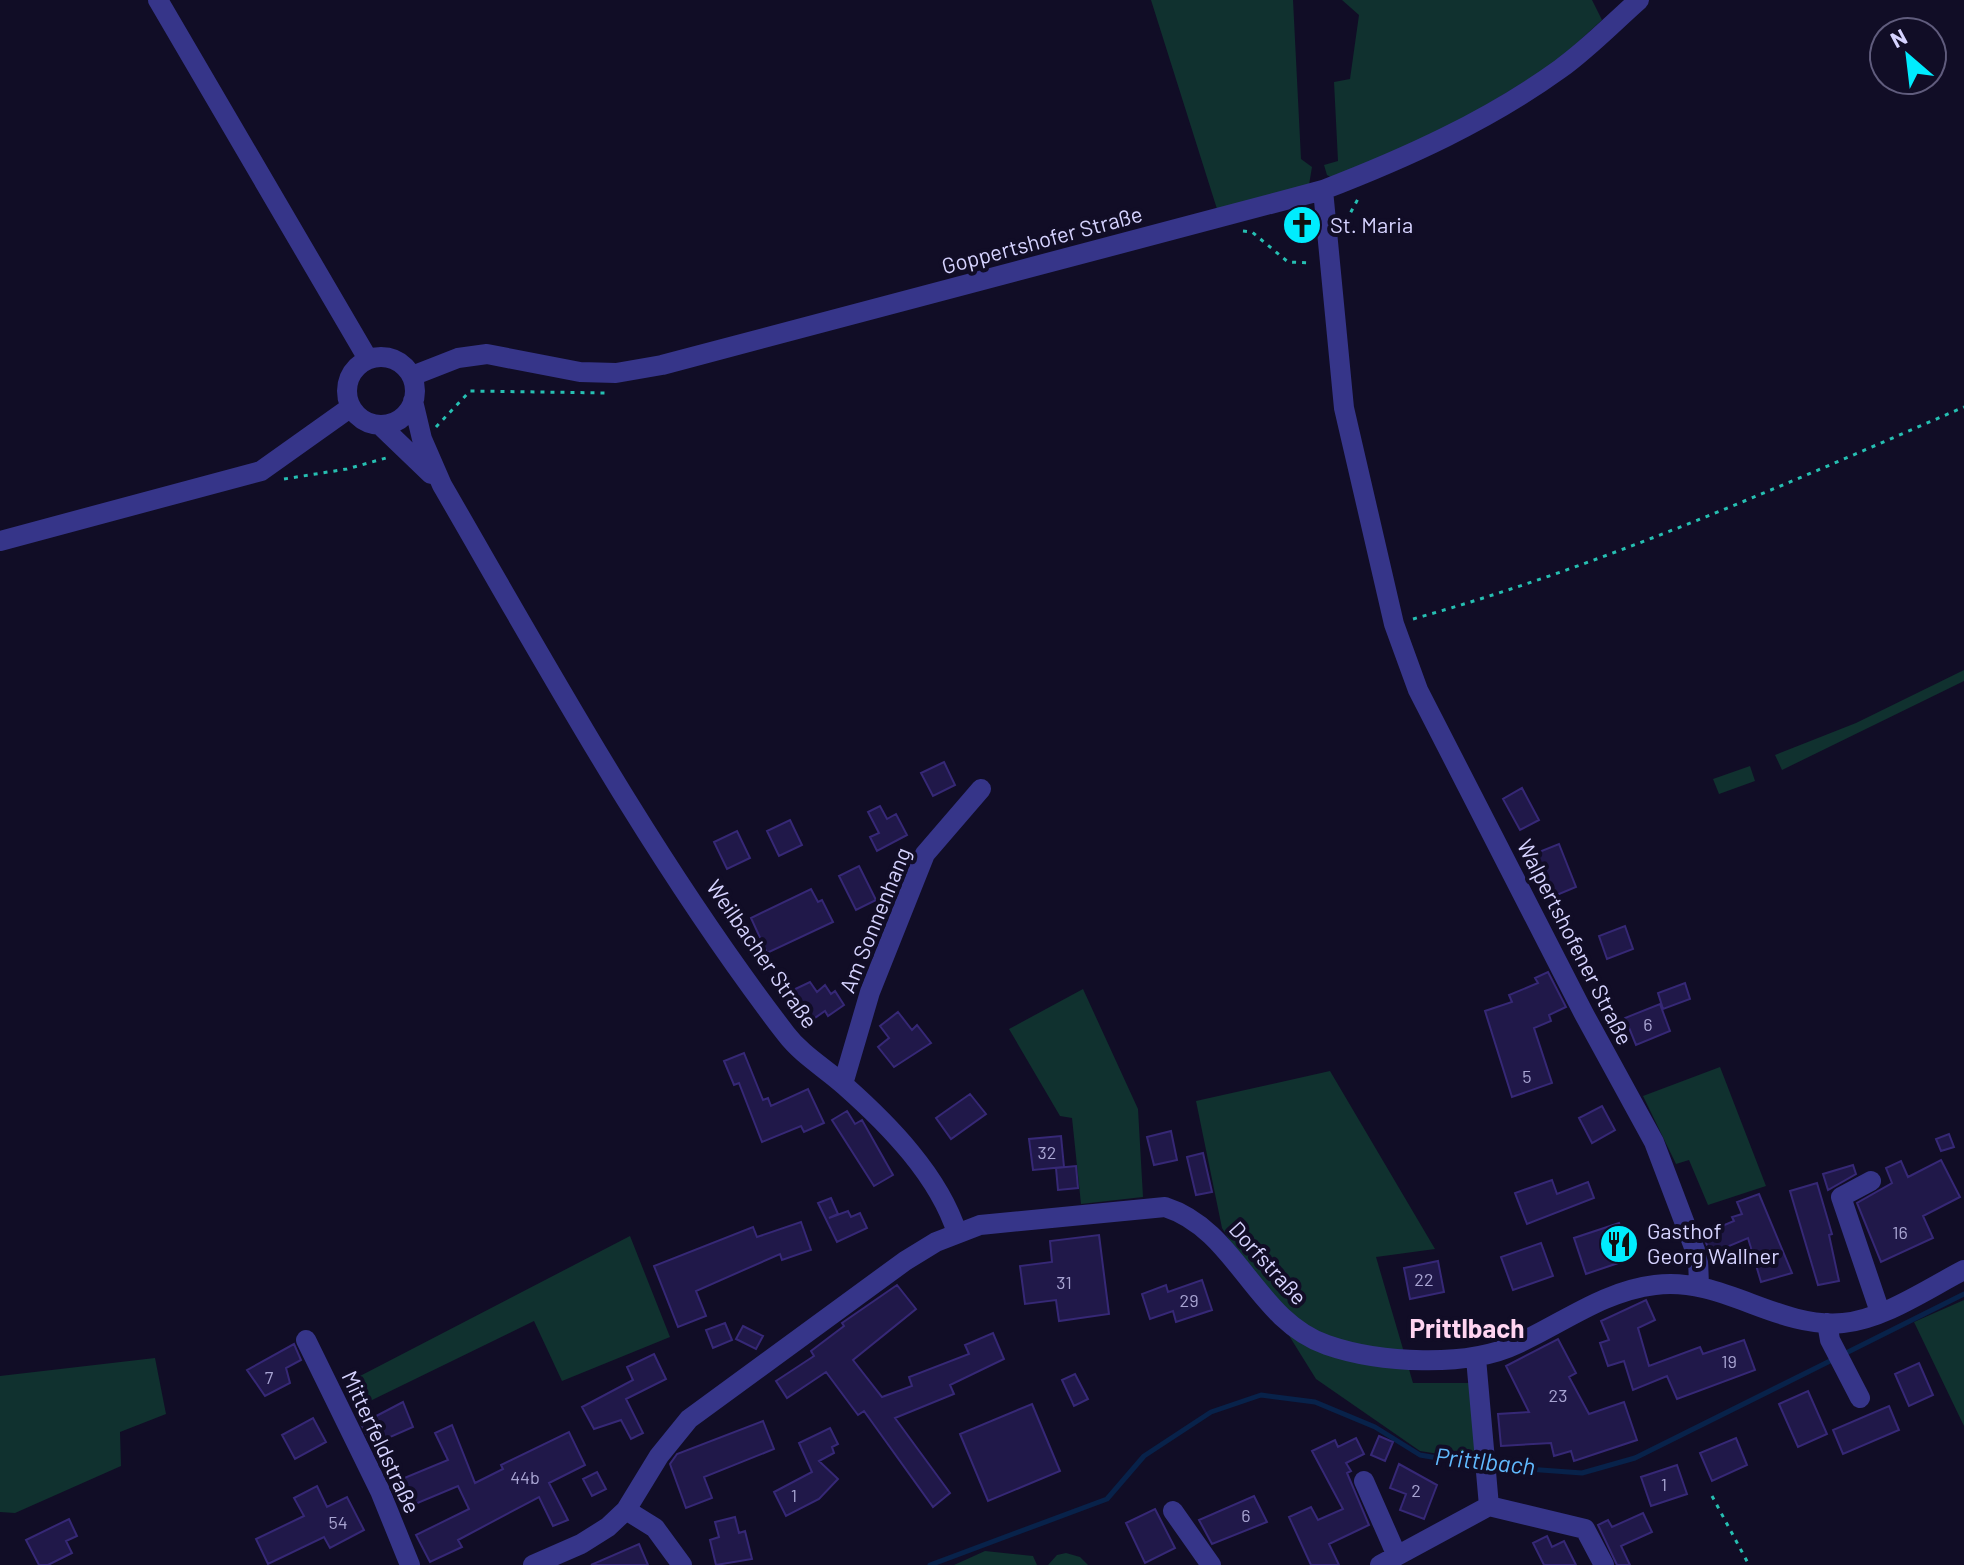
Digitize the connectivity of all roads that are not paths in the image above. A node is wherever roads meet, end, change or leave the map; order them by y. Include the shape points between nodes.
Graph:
1 (158, 0) edge
2 (1639, 0) edge
3 (1323, 190) junction
4 (368, 359) junction
5 (412, 376) junction
6 (413, 401) junction
7 (351, 407) junction
8 (380, 425) junction
9 (442, 485) junction
10 (0, 541) edge
11 (981, 789) dead end
12 (843, 1084) junction
13 (1871, 1181) dead end
14 (1841, 1231) dead end
15 (957, 1233) junction
16 (1964, 1270) edge
17 (1699, 1286) junction
18 (1873, 1315) junction
19 (1827, 1323) junction
20 (306, 1340) dead end
21 (1476, 1358) junction
22 (1860, 1398) dead end
23 (1364, 1481) dead end
24 (1489, 1506) junction
25 (626, 1510) junction
26 (1173, 1511) dead end
27 (1388, 1561) edge
28 (410, 1565) edge
29 (533, 1565) edge
30 (682, 1565) edge
31 (1211, 1565) edge
32 (1604, 1565) edge

1 - 4 street
2 - 3 street, Goppertshofer Straße via 1561,68 1513,99 1422,149
3 - 5 street, Goppertshofer Straße via 662,365 616,373 580,372 487,354 458,358
3 - 17 street, Walpertshofener Straße via 1344,408 1394,624 1418,690 1654,1142 1698,1258
4 - 5 street via 397,361
4 - 7 street via 351,375 346,397
5 - 6 street
6 - 8 street via 397,422
6 - 9 street
7 - 8 street via 368,423
7 - 10 street via 261,471
8 - 9 street
9 - 12 street, Weilbacher Straße via 603,762 788,1036
11 - 12 street, Am Sonnenhang via 925,854 870,992
12 - 15 street, Weilbacher Straße via 899,1140 945,1201
13 - 18 street via 1841,1197
14 - 18 street
15 - 21 street, Dorfstraße via 980,1225 1165,1207 1208,1231 1266,1303 1298,1330 1326,1344 1425,1360
15 - 25 street, Dorfstraße via 905,1261 689,1419
16 - 18 street, Dorfstraße
17 - 19 street, Dorfstraße via 1790,1317
17 - 21 street, Dorfstraße via 1673,1283 1624,1292 1516,1345
18 - 19 street, Dorfstraße
19 - 22 street
20 - 28 street, Mitterfeldstraße
21 - 24 street
23 - 27 street
24 - 27 street
24 - 32 street via 1585,1529
25 - 29 street, Dorfstraße via 593,1538
25 - 30 street via 655,1528
26 - 31 street

